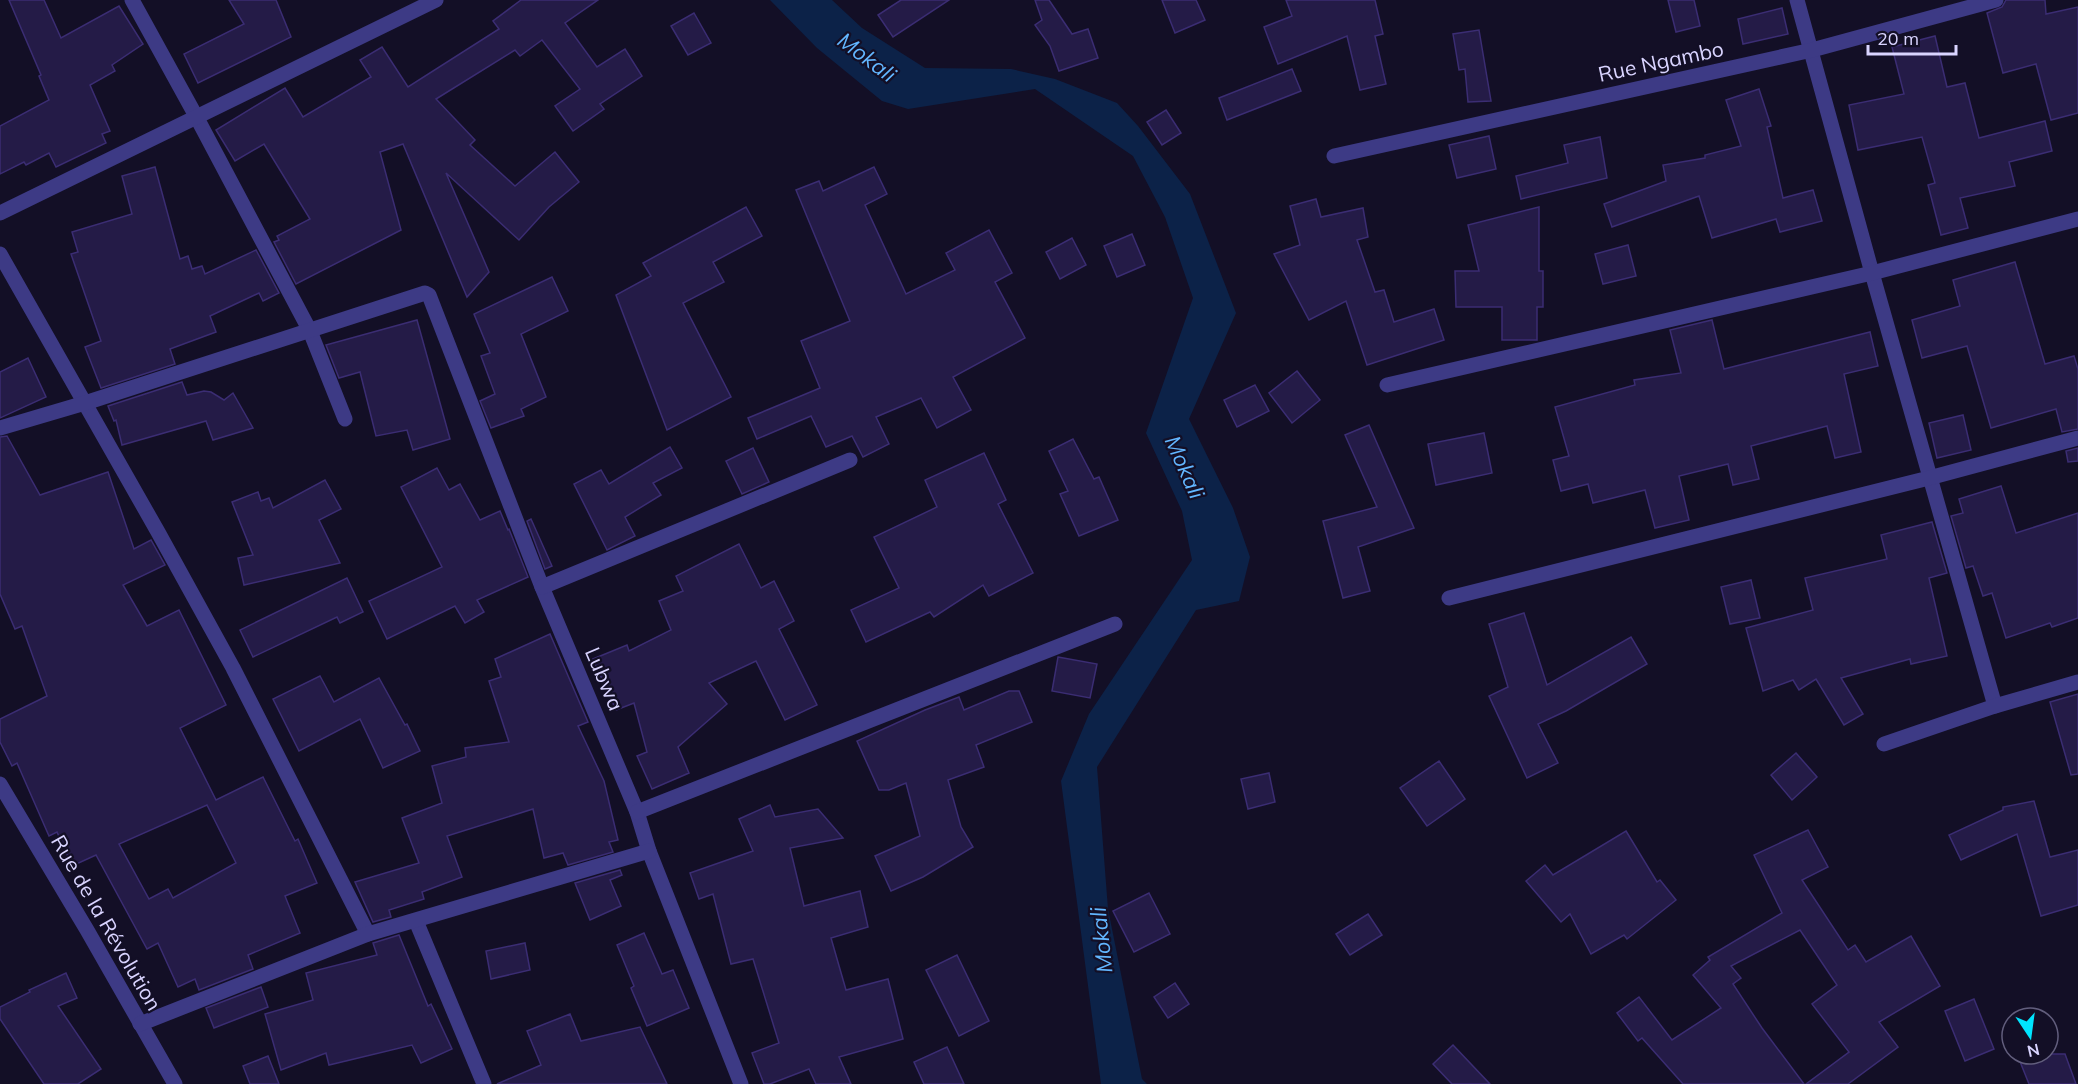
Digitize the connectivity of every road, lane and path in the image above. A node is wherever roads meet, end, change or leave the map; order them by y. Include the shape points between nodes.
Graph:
1 (132, 0) edge
2 (436, 0) edge
3 (1797, 0) edge
4 (1996, 0) edge
5 (1812, 50) junction
6 (197, 118) junction
7 (1334, 156) dead end
8 (0, 213) edge
9 (2078, 219) edge
10 (0, 254) edge
11 (1872, 273) junction
12 (309, 331) junction
13 (1387, 385) dead end
14 (85, 403) junction
15 (345, 420) dead end
16 (0, 428) edge
17 (2078, 438) edge
18 (850, 460) dead end
19 (1929, 478) junction
20 (542, 587) junction
21 (1449, 598) dead end
22 (1115, 624) dead end
23 (2078, 682) edge
24 (1995, 706) junction
25 (1884, 744) dead end
26 (0, 784) edge
27 (637, 812) junction
28 (649, 851) junction
29 (416, 921) junction
30 (368, 934) junction
31 (140, 1024) junction
32 (175, 1084) edge
33 (484, 1084) edge
34 (741, 1084) edge

1 - 6 street
2 - 6 street
3 - 5 street
4 - 5 street, Rue Ngambo
5 - 7 street, Rue Ngambo
5 - 11 street
6 - 8 street
6 - 12 street
9 - 11 street
10 - 14 street
11 - 13 street
11 - 19 street
12 - 14 street
12 - 15 street
12 - 20 street, Lubwa via 425,294 431,297
14 - 16 street
14 - 30 street via 233,668
17 - 19 street
18 - 20 street
19 - 21 street
19 - 24 street
20 - 27 street, Lubwa
22 - 27 street
23 - 24 street
24 - 25 street
26 - 31 street, Rue de la Révolution
27 - 28 street, Lubwa
28 - 29 street
28 - 34 street, Lubwa
29 - 30 street
29 - 33 street
30 - 31 street
31 - 32 street, Rue de la Révolution

